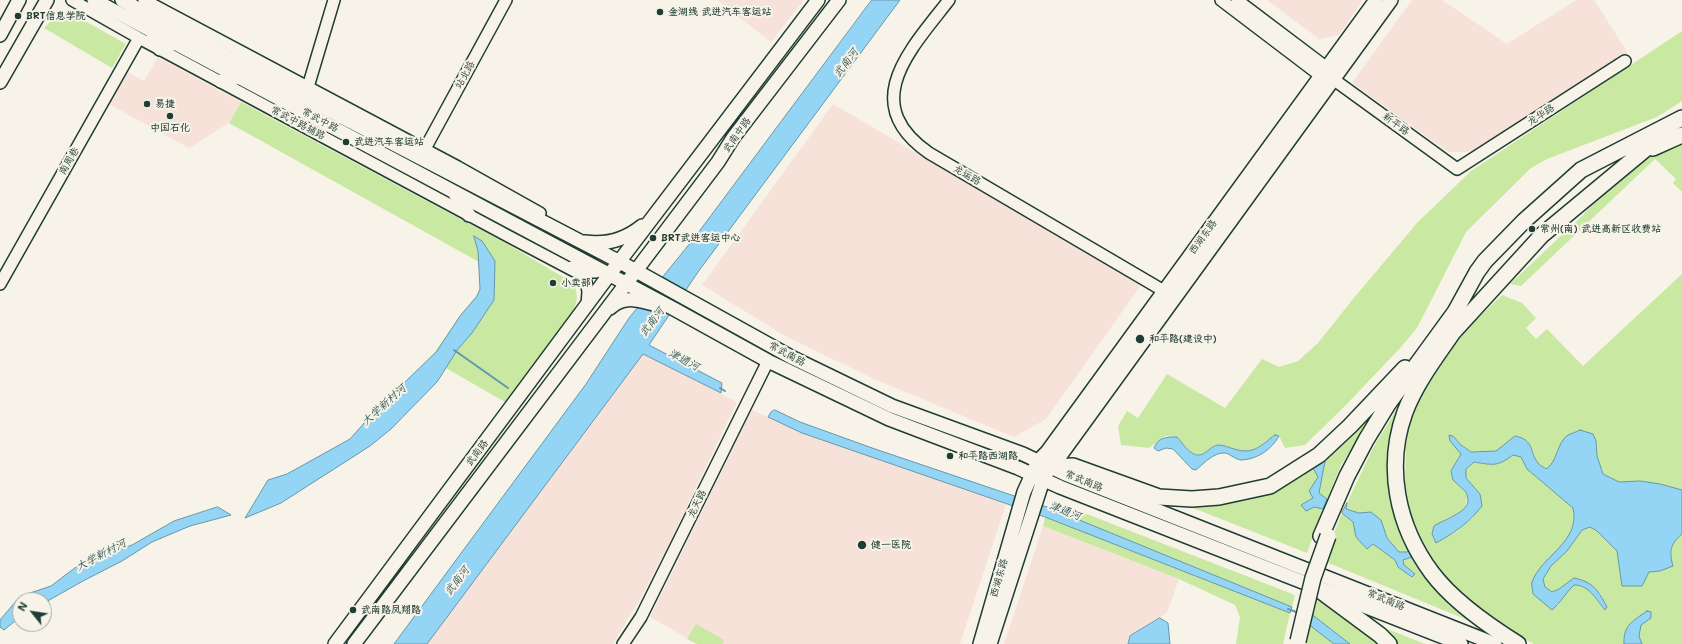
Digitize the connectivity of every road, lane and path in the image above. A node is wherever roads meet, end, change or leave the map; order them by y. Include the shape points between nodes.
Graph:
1 (19, 0) edge
2 (47, 0) edge
3 (72, 0) edge
4 (94, 0) edge
5 (122, 0) edge
6 (144, 0) edge
7 (334, 0) edge
8 (506, 0) edge
9 (818, 0) edge
10 (838, 0) edge
11 (949, 0) edge
12 (1221, 0) edge
13 (1237, 0) edge
14 (1376, 0) edge
15 (1391, 0) edge
16 (152, 32) junction
17 (0, 35) edge
18 (139, 38) junction
19 (175, 43) junction
20 (160, 49) junction
21 (1625, 61) dead end
22 (1327, 74) junction
23 (241, 77) junction
24 (221, 81) junction
25 (0, 82) edge
26 (308, 87) junction
27 (292, 91) junction
28 (313, 102) junction
29 (1682, 108) edge
30 (1682, 118) edge
31 (1682, 125) edge
32 (1682, 135) edge
33 (1622, 148) junction
34 (422, 154) junction
35 (1633, 158) junction
36 (1458, 170) joint
37 (454, 192) junction
38 (656, 214) junction
39 (469, 215) junction
40 (579, 241) junction
41 (592, 243) junction
42 (655, 245) junction
43 (620, 262) junction
44 (572, 268) junction
45 (635, 271) junction
46 (605, 273) junction
47 (654, 279) junction
48 (0, 284) edge
49 (626, 284) junction
50 (1164, 291) junction
51 (641, 297) junction
52 (587, 306) junction
53 (596, 323) junction
54 (1449, 329) junction
55 (768, 362) junction
56 (1044, 469) junction
57 (1031, 474) junction
58 (1318, 589) junction
59 (1295, 642) edge
60 (335, 644) edge
61 (354, 644) edge
62 (623, 644) edge
63 (980, 644) edge
64 (990, 644) edge
65 (1389, 644) edge
66 (1461, 644) edge
67 (1495, 644) edge
68 (1518, 644) edge

1 - 17 main road
2 - 25 main road
3 - 18 street, 常武中路辅路
4 - 16 main road, 常武中路
5 - 27 main road, 常武中路
6 - 26 street
7 - 26 street
8 - 34 street, 站北路
9 - 38 main road, 武南中路
10 - 42 main road, 武南中路
11 - 50 street, 龙运路 via 911,49 897,78 894,105 905,132 929,153
12 - 22 street, 新平路
13 - 22 street, 新平路
14 - 22 main road, 西湖东路
15 - 22 main road, 西湖东路
16 - 19 main road, 常武中路
16 - 20 main road
18 - 20 street, 常武中路辅路
18 - 48 street, 南周巷
19 - 20 main road
19 - 23 main road, 常武中路
20 - 24 street, 常武中路辅路
21 - 36 street, 龙华路
22 - 36 street, 新平路
22 - 50 main road, 西湖东路
22 - 56 main road, 西湖东路 via 1060,456
23 - 24 main road
23 - 37 main road, 常武中路
24 - 39 street, 常武中路辅路
26 - 27 main road
26 - 28 main road
26 - 34 street
27 - 28 main road, 常武中路
28 - 34 main road, 常武中路
29 - 33 highway
30 - 33 highway
31 - 35 highway via 1659,138
32 - 35 highway
33 - 54 highway via 1581,170 1524,221 1485,261 1455,312
34 - 40 main road, 常武中路
34 - 41 street
35 - 54 highway via 1542,236
37 - 39 main road
37 - 46 main road, 常武中路
38 - 41 main road via 634,233 621,239
38 - 43 main road, 武南中路
39 - 44 street, 常武中路辅路
40 - 41 main road
40 - 43 main road, 常武中路
41 - 43 street
42 - 45 main road, 武南中路
42 - 47 main road via 650,257
43 - 45 main road, 常武中路
43 - 46 main road, 武南路
44 - 46 main road
44 - 52 street, 常武中路辅路 via 586,282
45 - 47 main road
45 - 49 main road, 武南路
46 - 49 main road, 常武中路
46 - 52 main road, 武南路
47 - 56 main road, 常武南路 via 793,358 892,406 1023,454
49 - 51 main road
49 - 53 main road, 武南路
50 - 56 main road, 西湖东路 via 1047,452
51 - 53 main road via 616,302
51 - 55 main road, 常武南路 via 674,310
52 - 60 main road, 武南路
53 - 61 main road, 武南路
54 - 56 highway via 1318,455 1270,486 1219,497 1158,497 1073,466
54 - 59 highway via 1388,404 1344,481 1302,594
54 - 68 highway via 1406,410 1401,426 1395,465 1397,496 1410,535 1432,574 1492,628
55 - 57 main road, 常武南路 via 889,419
55 - 62 street, 龙天路 via 641,617
56 - 57 main road, 常武南路
56 - 58 main road, 常武南路
56 - 64 main road, 西湖东路 via 1038,496
56 - 67 main road, 常武南路
57 - 63 main road, 西湖东路
58 - 65 highway
58 - 66 main road, 常武南路

